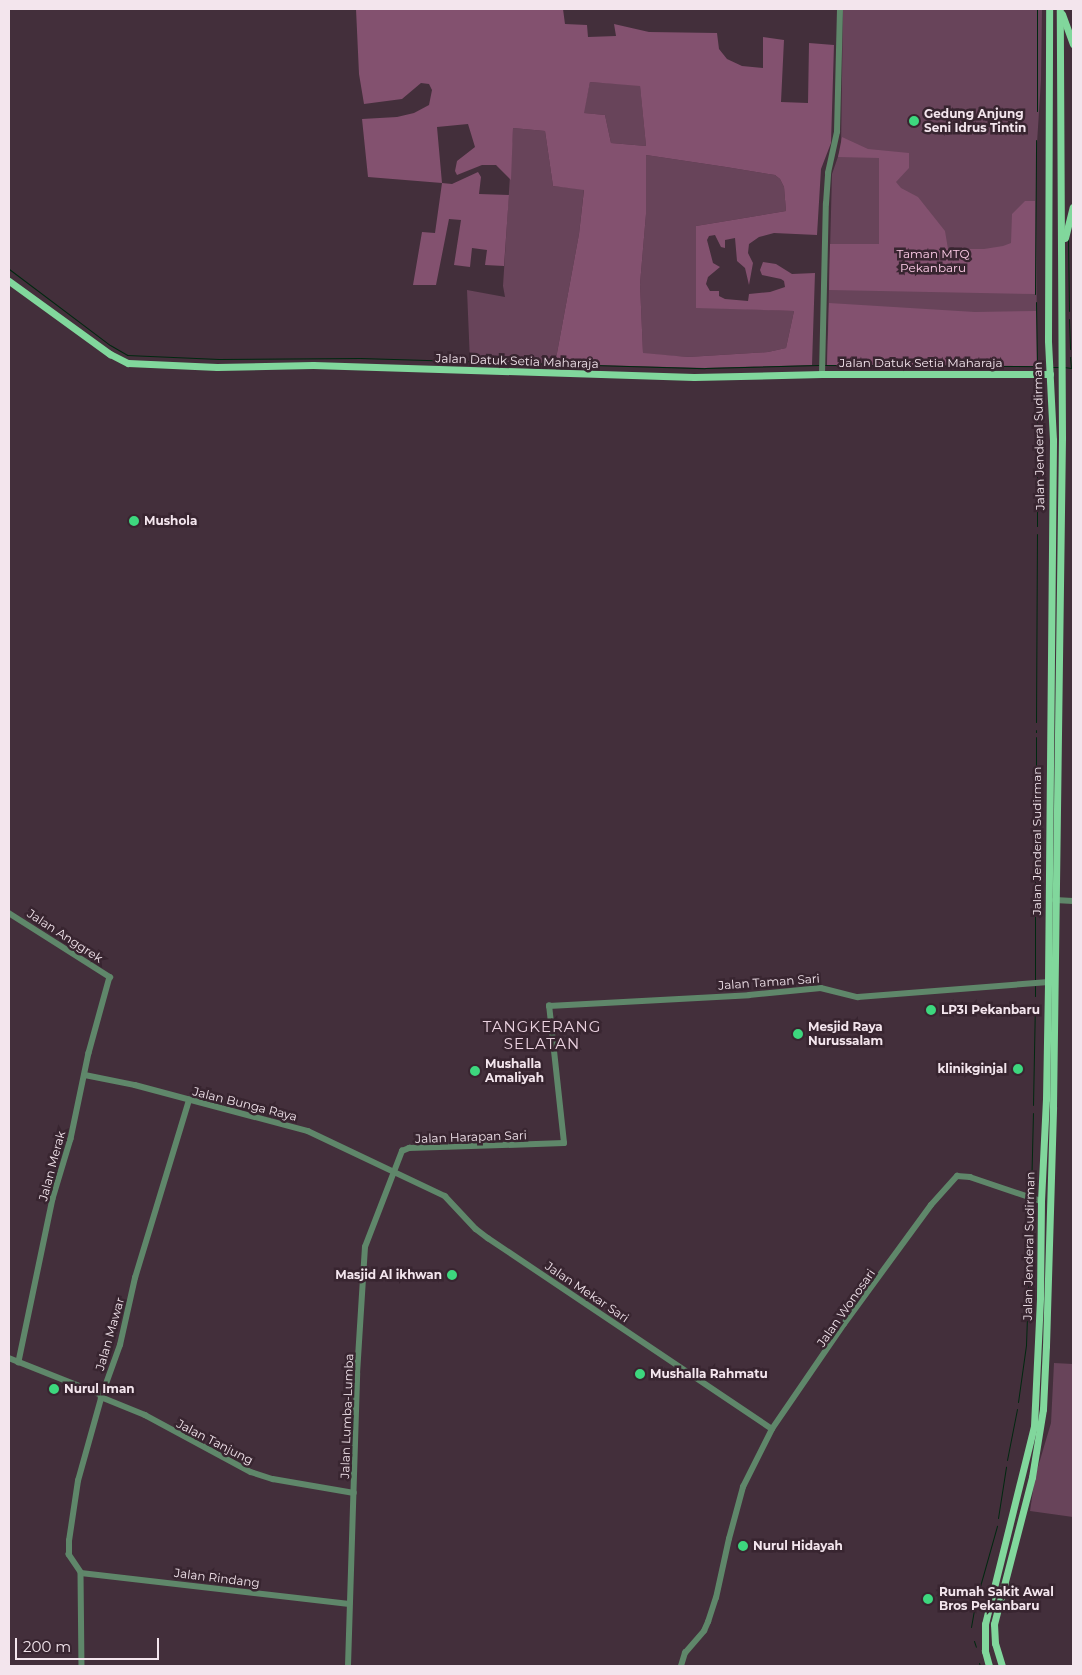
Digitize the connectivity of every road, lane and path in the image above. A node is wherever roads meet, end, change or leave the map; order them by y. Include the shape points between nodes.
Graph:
1 (840, 9) edge
2 (1049, 9) edge
3 (1060, 9) edge
4 (1073, 44) edge
5 (1049, 116) junction
6 (1060, 116) junction
7 (1049, 133) junction
8 (1060, 133) junction
9 (1073, 207) edge
10 (1060, 263) junction
11 (9, 281) edge
12 (823, 368) junction
13 (1050, 374) junction
14 (1050, 656) junction
15 (1059, 656) junction
16 (1055, 900) junction
17 (1073, 901) edge
18 (9, 913) edge
19 (110, 977) joint
20 (1048, 982) junction
21 (85, 1075) junction
22 (189, 1100) junction
23 (564, 1143) joint
24 (393, 1172) junction
25 (1040, 1201) junction
26 (9, 1358) edge
27 (19, 1362) junction
28 (101, 1396) junction
29 (772, 1429) junction
30 (354, 1493) junction
31 (81, 1573) junction
32 (349, 1604) junction
33 (997, 1649) junction
34 (82, 1666) edge
35 (348, 1666) edge
36 (681, 1666) edge
37 (989, 1666) edge
38 (997, 1666) edge
39 (1002, 1666) edge

1 - 12 street via 838,132 828,173 826,204
2 - 5 main road, Jalan Jenderal Sudirman
3 - 4 main road
3 - 6 main road, Jalan Jenderal Sudirman
5 - 6 main road
5 - 7 main road, Jalan Jenderal Sudirman
6 - 8 main road, Jalan Jenderal Sudirman
7 - 8 main road
7 - 13 main road, Jalan Jenderal Sudirman
8 - 10 main road, Jalan Jenderal Sudirman
9 - 10 main road
10 - 15 main road, Jalan Jenderal Sudirman
11 - 12 main road, Jalan Datuk Setia Maharaja via 110,354 128,363 313,365 694,377
12 - 13 main road, Jalan Datuk Setia Maharaja
13 - 14 main road, Jalan Jenderal Sudirman via 1053,440
14 - 15 main road
14 - 20 main road, Jalan Jenderal Sudirman
15 - 16 main road, Jalan Jenderal Sudirman
16 - 17 street
16 - 33 main road, Jalan Jenderal Sudirman via 1053,1107 1044,1395 1032,1476 994,1624
18 - 19 street, Jalan Anggrek
19 - 21 street, Jalan Merak
20 - 23 street, Jalan Taman Sari via 858,996 820,988 549,1006
20 - 25 main road, Jalan Jenderal Sudirman
21 - 22 street, Jalan Bunga Raya
21 - 27 street, Jalan Merak via 43,1244
22 - 24 street, Jalan Bunga Raya via 308,1131
22 - 28 street, Jalan Mawar via 135,1278 120,1345
23 - 24 street, Jalan Harapan Sari via 409,1148 402,1151
24 - 29 street, Jalan Mekar Sari via 445,1196 488,1238
24 - 30 street, Jalan Lumba-Lumba via 365,1247
25 - 29 street, Jalan Wonosari via 970,1176 954,1178 844,1324
25 - 37 main road, Jalan Jenderal Sudirman via 1040,1297 1034,1426 985,1624 985,1652
26 - 27 street, Jalan Tanjung
27 - 28 street, Jalan Tanjung
28 - 30 street, Jalan Tanjung via 145,1415 251,1472
28 - 31 street, Jalan Mawar via 78,1481 68,1541 70,1555
29 - 36 street, Jalan Wonosari via 743,1487 708,1622 685,1653
30 - 32 street, Jalan Lumba-Lumba
31 - 32 street, Jalan Rindang
31 - 34 street
32 - 35 street, Jalan Lumba-Lumba
33 - 38 main road
33 - 39 main road, Jalan Jenderal Sudirman

